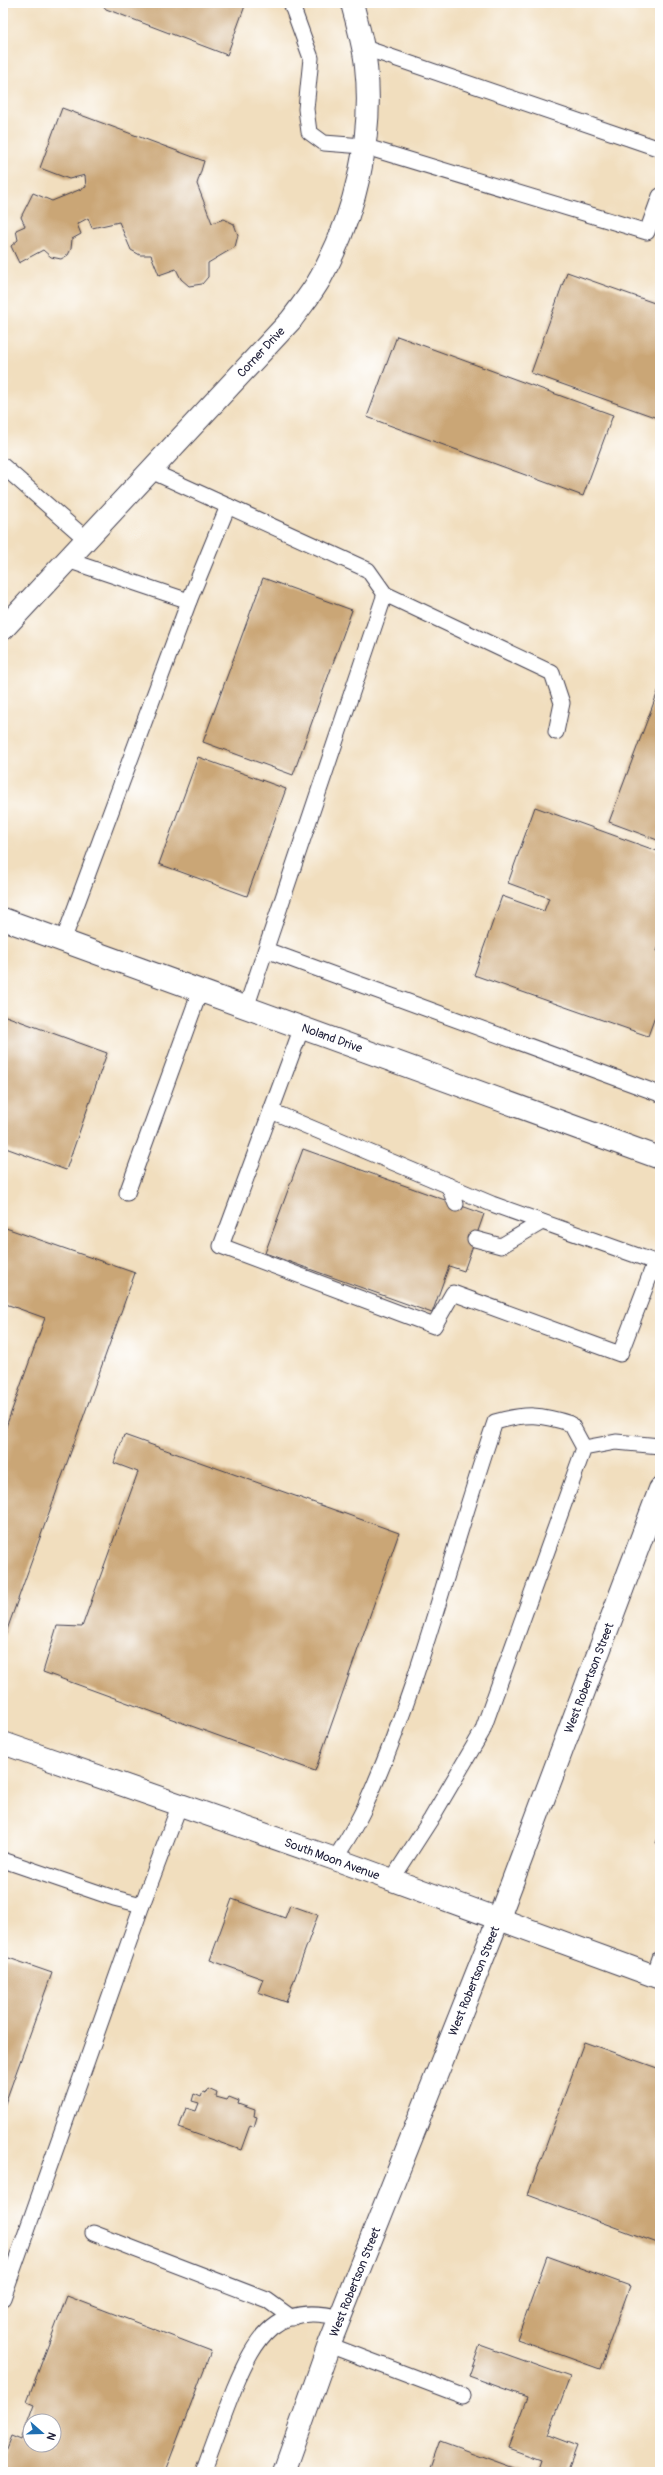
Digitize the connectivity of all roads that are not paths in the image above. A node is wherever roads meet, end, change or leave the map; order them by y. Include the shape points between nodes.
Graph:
1 (291, 3) edge
2 (352, 3) edge
3 (362, 47) junction
4 (363, 146) junction
5 (660, 150) edge
6 (660, 196) edge
7 (3, 466) edge
8 (150, 471) junction
9 (228, 506) junction
10 (86, 539) junction
11 (67, 560) junction
12 (385, 594) junction
13 (189, 602) junction
14 (3, 629) edge
15 (556, 732) dead end
16 (3, 919) edge
17 (63, 941) junction
18 (266, 950) junction
19 (200, 991) junction
20 (246, 1008) junction
21 (302, 1027) junction
22 (660, 1094) edge
23 (271, 1111) junction
24 (660, 1158) edge
25 (448, 1186) junction
26 (127, 1193) dead end
27 (456, 1204) dead end
28 (542, 1222) junction
29 (475, 1239) dead end
30 (660, 1446) edge
31 (584, 1448) junction
32 (660, 1488) edge
33 (654, 1519) edge
34 (3, 1743) edge
35 (180, 1804) junction
36 (335, 1859) junction
37 (3, 1860) edge
38 (391, 1881) junction
39 (142, 1905) junction
40 (498, 1920) junction
41 (658, 1971) edge
42 (93, 2233) dead end
43 (8, 2270) edge
44 (3, 2298) edge
45 (292, 2318) junction
46 (340, 2318) junction
47 (330, 2345) junction
48 (463, 2396) dead end
49 (203, 2472) edge
50 (284, 2472) edge

1 - 4 lane via 311,58 306,108 309,132 324,143
2 - 3 street, Corner Drive
3 - 4 street, Corner Drive via 366,65 368,125
3 - 5 lane
4 - 6 lane via 647,232
4 - 8 street, Corner Drive via 357,180 342,231 321,278 291,320
7 - 10 lane
8 - 9 lane
8 - 10 street, Corner Drive
9 - 12 lane via 368,570
9 - 13 lane
10 - 11 street, Corner Drive
11 - 13 lane
11 - 14 street, Corner Drive
12 - 15 lane via 552,673 562,703
12 - 18 lane
13 - 17 lane
16 - 17 street, Noland Drive
17 - 19 street, Noland Drive
18 - 20 lane
18 - 22 lane
19 - 20 street, Noland Drive
19 - 26 lane
20 - 21 street, Noland Drive
21 - 23 lane
21 - 24 street, Noland Drive
23 - 25 lane
23 - 28 lane via 221,1246 434,1326 453,1293 620,1354 655,1262
25 - 27 lane
25 - 28 lane
28 - 29 lane via 500,1246
30 - 31 lane via 616,1442
31 - 36 lane via 571,1424 546,1415 520,1415 495,1422 468,1500 415,1682 366,1806
31 - 38 lane via 482,1732
32 - 33 street, West Robertson Street
33 - 40 street, West Robertson Street
34 - 35 street, South Moon Avenue
35 - 36 street, South Moon Avenue
35 - 39 lane
36 - 38 street, South Moon Avenue
37 - 39 lane
38 - 40 street, South Moon Avenue
39 - 43 lane
40 - 41 street, South Moon Avenue
40 - 46 street, West Robertson Street
42 - 45 lane via 267,2300
43 - 44 lane
45 - 46 lane via 309,2313
45 - 49 lane via 263,2334 250,2352
46 - 47 street, West Robertson Street
47 - 48 lane
47 - 50 street, West Robertson Street

